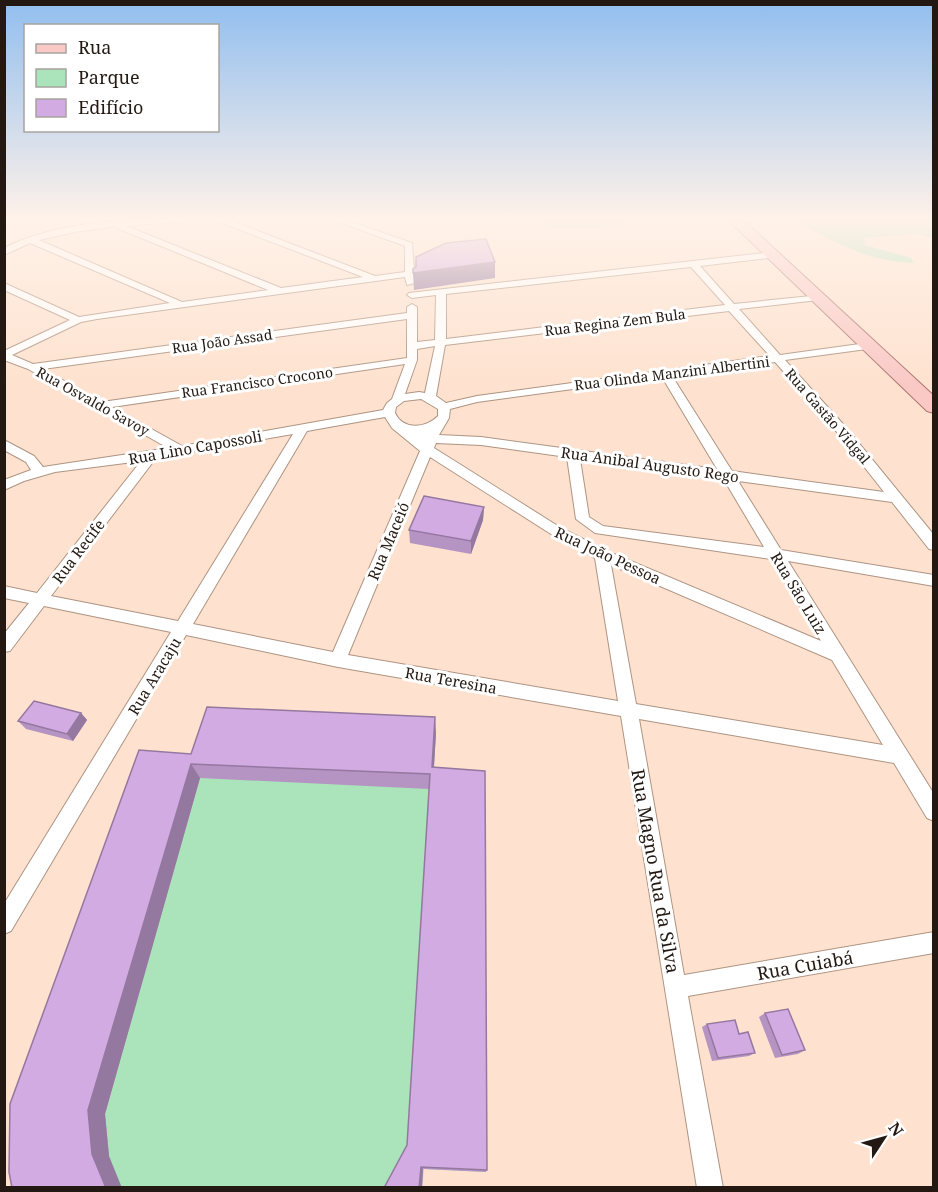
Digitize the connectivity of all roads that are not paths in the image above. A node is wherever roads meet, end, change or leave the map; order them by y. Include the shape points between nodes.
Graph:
1 (107, 273) edge
2 (234, 273) edge
3 (358, 273) edge
4 (615, 273) edge
5 (701, 273) edge
6 (792, 273) edge
7 (408, 274) joint
8 (375, 279) junction
9 (4, 286) edge
10 (279, 291) junction
11 (441, 292) junction
12 (412, 295) junction
13 (818, 297) junction
14 (179, 304) junction
15 (733, 308) junction
16 (412, 315) junction
17 (78, 320) junction
18 (441, 343) junction
19 (412, 346) junction
20 (867, 346) junction
21 (4, 356) edge
22 (779, 359) junction
23 (412, 360) junction
24 (32, 367) junction
25 (665, 373) junction
26 (432, 397) junction
27 (398, 399) junction
28 (477, 399) junction
29 (103, 405) junction
30 (444, 407) junction
31 (933, 407) edge
32 (396, 422) junction
33 (439, 422) junction
34 (303, 428) junction
35 (4, 444) edge
36 (430, 444) junction
37 (180, 450) junction
38 (573, 454) junction
39 (152, 455) junction
40 (39, 471) junction
41 (727, 475) junction
42 (4, 486) edge
43 (896, 498) junction
44 (933, 545) edge
45 (776, 554) junction
46 (602, 555) junction
47 (933, 581) edge
48 (4, 592) edge
49 (41, 600) junction
50 (182, 629) junction
51 (4, 646) edge
52 (837, 655) junction
53 (338, 660) junction
54 (629, 710) junction
55 (899, 756) junction
56 (933, 812) edge
57 (4, 924) edge
58 (933, 942) edge
59 (676, 987) junction
60 (710, 1188) edge

1 - 14 street
2 - 10 street
3 - 8 street
4 - 11 street
5 - 15 street, Rua Gastão Vidgal
6 - 13 main road
7 - 8 street
7 - 12 street
8 - 10 street
9 - 17 street
10 - 14 street
11 - 12 street
11 - 18 street
12 - 16 street
13 - 15 street, Rua Regina Zem Bula
13 - 20 main road
14 - 17 street
15 - 18 street, Rua Regina Zem Bula
15 - 22 street, Rua Gastão Vidgal
16 - 19 street
16 - 24 street, Rua João Assad
17 - 21 street
18 - 19 street, Rua Regina Zem Bula
18 - 26 street
19 - 23 street
20 - 22 street, Rua Olinda Manzini Albertini
20 - 31 main road
21 - 24 street, Rua Osvaldo Savoy
22 - 25 street, Rua Olinda Manzini Albertini
22 - 43 street, Rua Gastão Vidgal
23 - 27 street
23 - 29 street, Rua Francisco Crocono
24 - 29 street, Rua Osvaldo Savoy
25 - 28 street, Rua Olinda Manzini Albertini
25 - 41 street, Rua São Luiz
26 - 27 street, Rua Olinda Manzini Albertini
26 - 28 street, Rua Olinda Manzini Albertini
26 - 30 street
27 - 32 street via 390,406
28 - 30 street, Rua Olinda Manzini Albertini
29 - 37 street, Rua Osvaldo Savoy
30 - 33 street, Rua Maceió
32 - 33 street, Rua Lino Capossoli via 429,427
32 - 34 street, Rua Lino Capossoli
32 - 36 street, Rua João Pessoa
33 - 36 street, Rua Maceió
34 - 37 street, Rua Lino Capossoli
34 - 50 street, Rua Aracaju
35 - 40 street via 30,459
36 - 38 street, Rua Anibal Augusto Rego via 481,441
36 - 46 street, Rua João Pessoa via 556,531
36 - 53 street, Rua Maceió
37 - 39 street, Rua Lino Capossoli
38 - 41 street, Rua Anibal Augusto Rego
38 - 45 street via 583,519 600,530
39 - 40 street, Rua Lino Capossoli
39 - 49 street, Rua Recife
40 - 42 street, Rua Lino Capossoli
41 - 43 street, Rua Anibal Augusto Rego
41 - 45 street, Rua São Luiz
43 - 44 street, Rua Gastão Vidgal
45 - 47 street
45 - 52 street, Rua São Luiz
46 - 52 street, Rua João Pessoa
46 - 54 street, Rua Magno Rua da Silva
48 - 49 street, Rua Teresina
49 - 50 street, Rua Teresina
49 - 51 street, Rua Recife
50 - 53 street, Rua Teresina
50 - 57 street, Rua Aracaju
52 - 55 street, Rua São Luiz
53 - 54 street, Rua Teresina
54 - 55 street, Rua Teresina
54 - 59 street, Rua Magno Rua da Silva
55 - 56 street, Rua São Luiz
58 - 59 street, Rua Cuiabá
59 - 60 street, Rua Magno Rua da Silva

